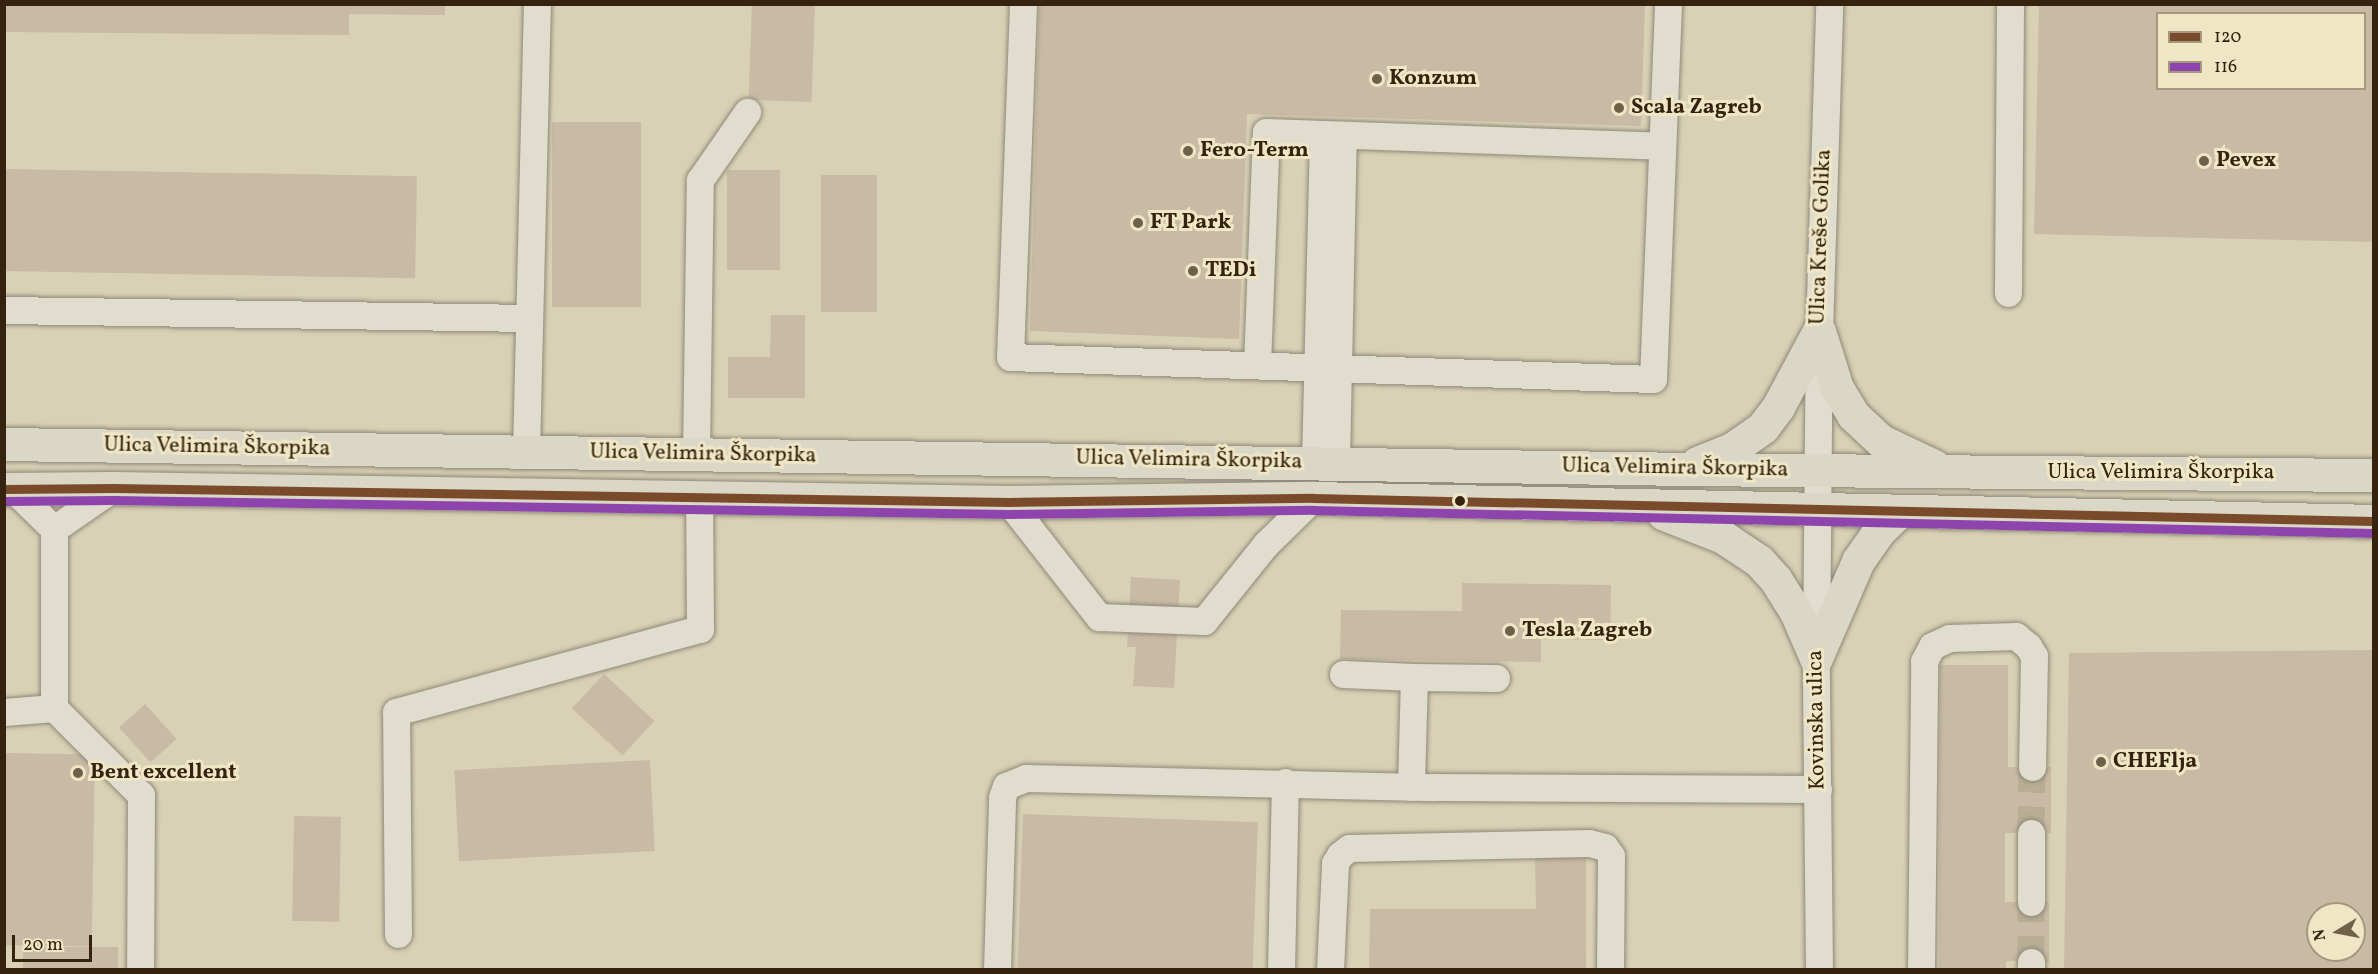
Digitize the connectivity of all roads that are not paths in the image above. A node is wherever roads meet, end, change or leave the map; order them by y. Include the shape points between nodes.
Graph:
1 (537, 4) edge
2 (1023, 4) edge
3 (1668, 4) edge
4 (1829, 4) edge
5 (2010, 4) edge
6 (747, 112) dead end
7 (1333, 134) junction
8 (1662, 146) junction
9 (2008, 293) dead end
10 (4, 310) edge
11 (530, 318) junction
12 (1818, 331) junction
13 (1257, 365) junction
14 (1327, 368) junction
15 (4, 444) edge
16 (526, 451) junction
17 (696, 454) junction
18 (1325, 462) junction
19 (1682, 469) junction
20 (1817, 470) junction
21 (1944, 471) junction
22 (2373, 475) edge
23 (113, 488) junction
24 (9, 489) edge
25 (699, 497) junction
26 (1313, 498) junction
27 (1009, 502) junction
28 (1628, 504) junction
29 (1817, 508) junction
30 (1900, 511) junction
31 (2373, 521) edge
32 (54, 529) junction
33 (1816, 658) junction
34 (1343, 675) dead end
35 (1414, 677) junction
36 (1496, 678) dead end
37 (54, 708) junction
38 (4, 712) edge
39 (2032, 767) tunnel mouth
40 (1285, 782) junction
41 (1411, 786) junction
42 (1818, 789) junction
43 (2031, 833) tunnel mouth
44 (2031, 902) tunnel mouth
45 (398, 934) dead end
46 (140, 969) edge
47 (997, 969) edge
48 (1281, 969) edge
49 (1330, 969) edge
50 (1610, 969) edge
51 (1819, 969) edge
52 (1921, 969) edge

1 - 11 street
2 - 13 street via 1010,357
3 - 8 street
4 - 12 street, Ulica Kreše Golika
5 - 9 street
6 - 17 street via 700,180
7 - 8 street
7 - 13 street via 1266,132
7 - 14 street
8 - 14 street via 1653,379
10 - 11 street
11 - 16 street
12 - 19 main road via 1778,407 1763,427 1732,449
12 - 20 street, Ulica Kreše Golika
12 - 21 main road via 1837,388 1853,415 1881,441
13 - 14 street
14 - 18 street
15 - 16 main road, Ulica Velimira Škorpika
16 - 17 main road, Ulica Velimira Škorpika
17 - 18 main road, Ulica Velimira Škorpika
18 - 19 main road, Ulica Velimira Škorpika
19 - 20 main road, Ulica Velimira Škorpika
20 - 21 main road, Ulica Velimira Škorpika
20 - 29 street, Kovinska ulica
21 - 22 main road, Ulica Velimira Škorpika
23 - 24 main road, Ulica Velimira Škorpika
23 - 25 main road, Ulica Velimira Škorpika
23 - 32 street
24 - 32 street
25 - 27 main road, Ulica Velimira Škorpika
25 - 45 street via 700,629 396,712
26 - 27 main road, Ulica Velimira Škorpika
26 - 27 street via 1266,544 1204,621 1099,617
26 - 28 main road, Ulica Velimira Škorpika
28 - 29 main road, Ulica Velimira Škorpika
28 - 33 main road via 1723,537 1759,561 1796,612
29 - 30 main road, Ulica Velimira Škorpika
29 - 33 street, Kovinska ulica
30 - 31 main road, Ulica Velimira Škorpika
30 - 33 main road via 1878,532 1858,561
32 - 37 street
33 - 42 street, Kovinska ulica
34 - 35 street
35 - 36 street
35 - 41 street
37 - 38 street
37 - 46 street via 141,795
39 - 52 street via 2034,656 2028,646 2016,636 1949,638 1932,646 1924,661
40 - 41 street
40 - 47 street via 1026,778 1006,786 1002,798
40 - 48 street
41 - 42 street
42 - 51 street, Kovinska ulica
43 - 44 street
49 - 50 street via 1335,863 1349,848 1589,843 1605,847 1611,856

